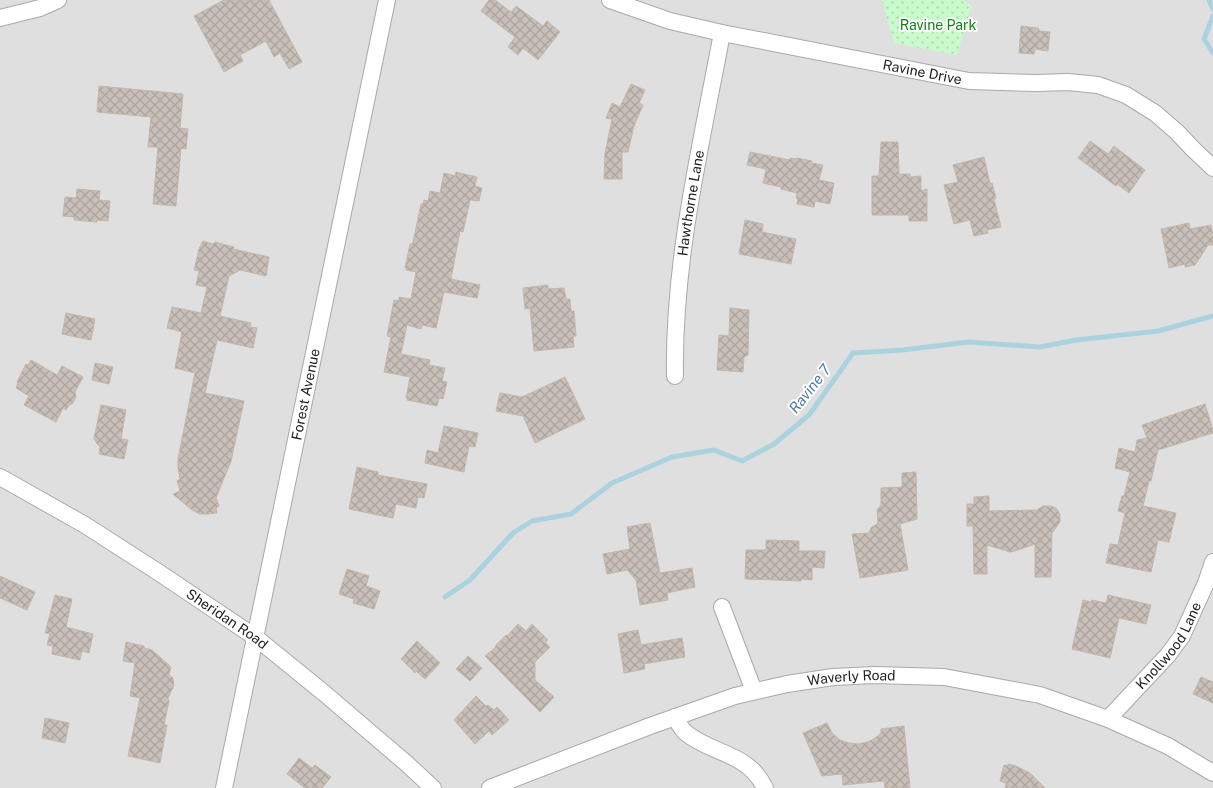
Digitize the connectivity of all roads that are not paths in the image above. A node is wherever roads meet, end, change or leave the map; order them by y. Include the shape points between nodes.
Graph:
1 (58, 0) edge
2 (388, 0) edge
3 (610, 0) edge
4 (0, 18) edge
5 (722, 33) junction
6 (1213, 168) edge
7 (675, 376) dead end
8 (0, 477) edge
9 (1213, 562) edge
10 (722, 607) dead end
11 (255, 638) junction
12 (754, 691) junction
13 (675, 717) junction
14 (1108, 719) junction
15 (1213, 773) edge
16 (224, 788) edge
17 (433, 788) edge
18 (490, 788) edge
19 (765, 788) edge

1 - 4 street
2 - 11 street, Forest Avenue
3 - 5 street, Ravine Drive via 670,22
5 - 6 street, Ravine Drive via 969,81 1068,82 1098,86 1126,94 1155,113
5 - 7 street, Hawthorne Lane via 680,276
8 - 11 street, Sheridan Road via 93,530
9 - 14 street, Knollwood Lane via 1182,636
10 - 12 street
11 - 16 street, Forest Avenue
11 - 17 street, Sheridan Road via 324,692
12 - 13 street, Waverly Road
12 - 14 street, Waverly Road via 833,677 944,677 1040,695
13 - 18 street, Waverly Road
13 - 19 street via 684,732 744,762
14 - 15 street, Waverly Road via 1168,746

